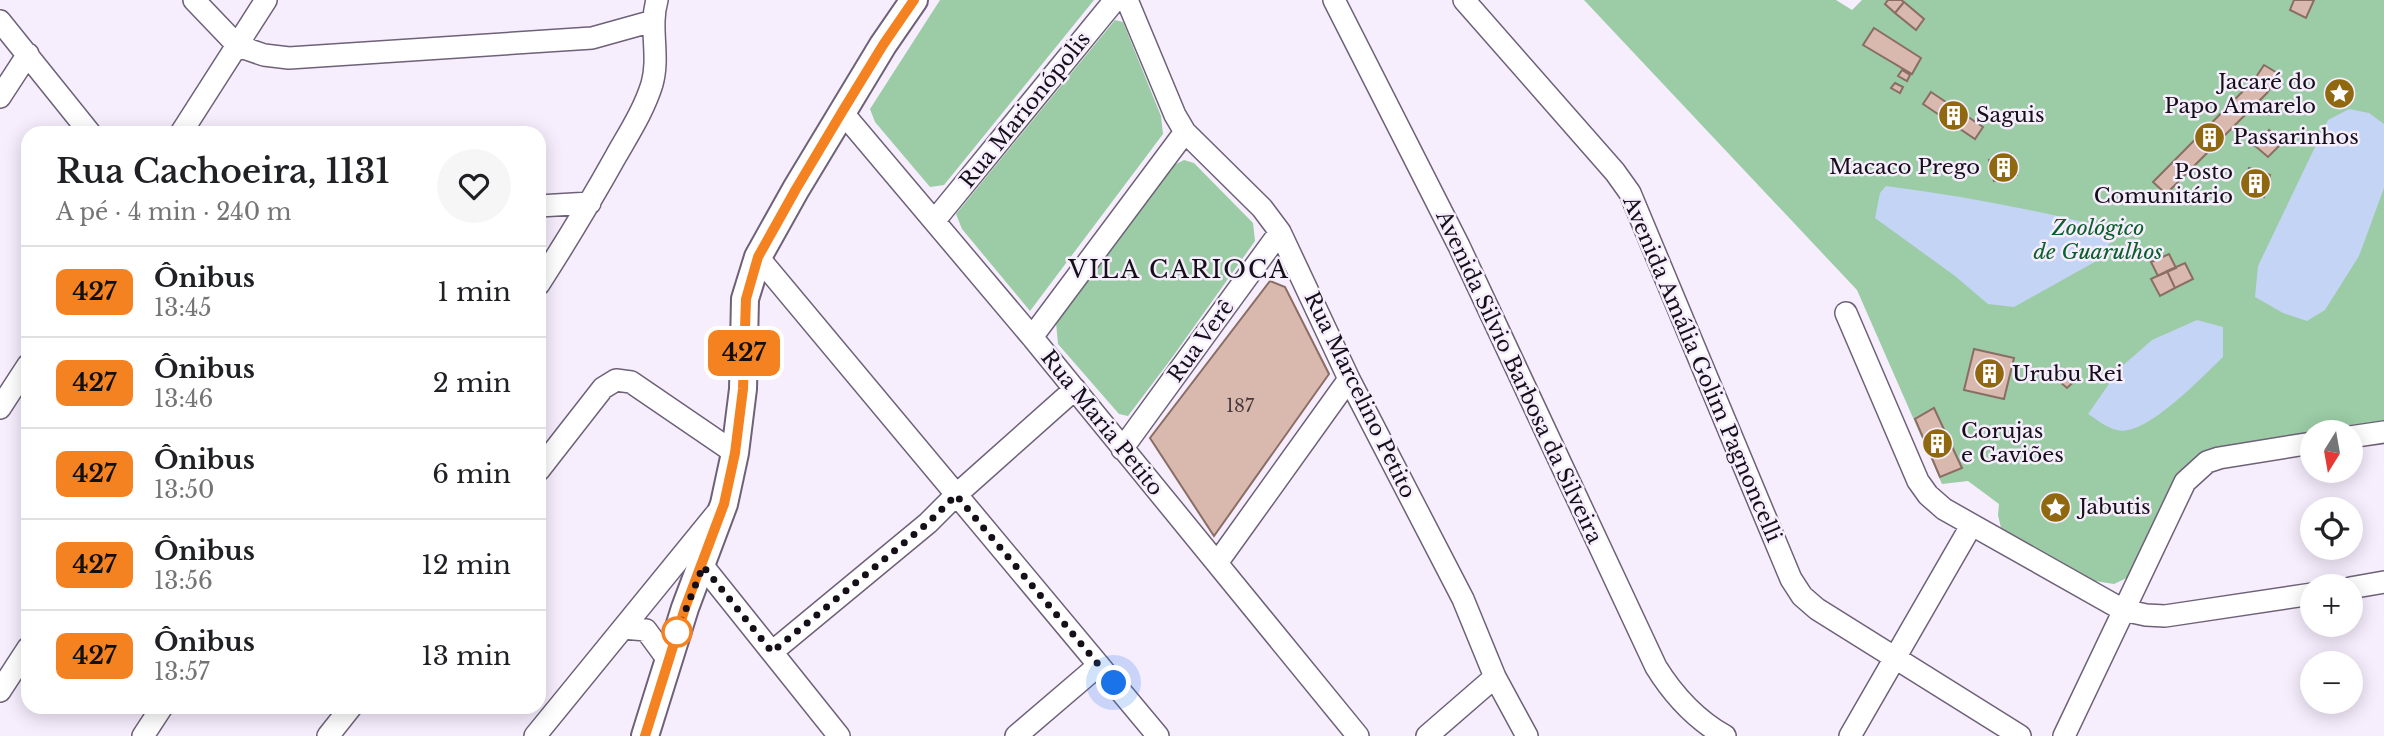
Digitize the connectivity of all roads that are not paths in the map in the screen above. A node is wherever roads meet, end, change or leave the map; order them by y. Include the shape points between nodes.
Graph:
1 (194, 0) edge
2 (266, 0) edge
3 (914, 0) edge
4 (1115, 0) edge
5 (1127, 0) edge
6 (1334, 0) edge
7 (1464, 0) edge
8 (655, 10) edge
9 (0, 21) edge
10 (238, 46) junction
11 (28, 54) junction
12 (0, 97) edge
13 (842, 112) junction
14 (85, 126) edge
15 (186, 126) edge
16 (1185, 132) junction
17 (590, 203) junction
18 (546, 206) edge
19 (935, 220) junction
20 (1280, 232) junction
21 (758, 257) junction
22 (546, 273) edge
23 (1846, 313) dead end
24 (1032, 337) junction
25 (21, 376) edge
26 (1349, 379) junction
27 (1074, 389) junction
28 (0, 408) edge
29 (2384, 432) edge
30 (2363, 435) edge
31 (2300, 445) edge
32 (1122, 449) junction
33 (735, 453) junction
34 (546, 461) edge
35 (956, 495) junction
36 (724, 504) junction
37 (1971, 526) junction
38 (1217, 563) junction
39 (703, 566) junction
40 (2384, 582) edge
41 (2363, 586) edge
42 (2300, 596) edge
43 (2123, 610) junction
44 (623, 628) junction
45 (772, 652) junction
46 (1896, 657) junction
47 (21, 659) edge
48 (668, 660) junction
49 (1099, 665) junction
50 (1495, 677) junction
51 (0, 691) edge
52 (157, 714) edge
53 (345, 714) edge
54 (143, 736) edge
55 (328, 736) edge
56 (535, 736) edge
57 (645, 736) edge
58 (839, 736) edge
59 (1016, 736) edge
60 (1158, 736) edge
61 (1358, 736) edge
62 (1427, 736) edge
63 (1527, 736) edge
64 (1725, 736) edge
65 (1850, 736) edge
66 (2020, 736) edge
67 (2064, 736) edge

1 - 10 street
2 - 10 street
3 - 13 main road
4 - 19 street, Rua Marionópolis
5 - 16 street, Rua Marcelino Petito
6 - 64 street, Avenida Silvio Barbosa da Silveira via 1459,246 1656,667 1690,710
7 - 46 street, Avenida Amália Golim Pagnoncelli via 1630,193 1802,596
8 - 10 street via 592,38 289,58
8 - 17 street via 656,57 645,105
9 - 11 street
10 - 15 street
11 - 12 street
11 - 14 street
13 - 19 street, Rua Maria Petito
13 - 21 main road
16 - 20 street, Rua Marcelino Petito
16 - 24 street
17 - 18 street
17 - 22 street
19 - 24 street, Rua Maria Petito
20 - 26 street, Rua Marcelino Petito
20 - 32 street, Rua Verê
21 - 33 main road via 746,299
21 - 35 street
23 - 37 street via 1918,481 1944,509
24 - 27 street, Rua Maria Petito
25 - 28 street
26 - 38 street
26 - 50 street, Rua Marcelino Petito via 1463,599
27 - 32 street, Rua Maria Petito
27 - 35 street
29 - 30 street
31 - 43 street via 2219,458 2196,470 2177,495
32 - 38 street, Rua Maria Petito
33 - 34 street via 631,382 616,380 603,387
33 - 36 main road
35 - 45 street
35 - 49 street
36 - 39 main road
36 - 44 street
37 - 43 street
37 - 46 street
38 - 61 street, Rua Maria Petito
39 - 45 street
39 - 48 main road
40 - 41 street
42 - 43 street via 2165,616
43 - 67 street
44 - 48 street via 646,630
44 - 56 street
45 - 58 street
46 - 65 street
46 - 66 street, Avenida Amália Golim Pagnoncelli
47 - 51 street
48 - 57 main road
49 - 59 street
49 - 60 street
50 - 62 street
50 - 63 street, Rua Marcelino Petito
52 - 54 street
53 - 55 street

